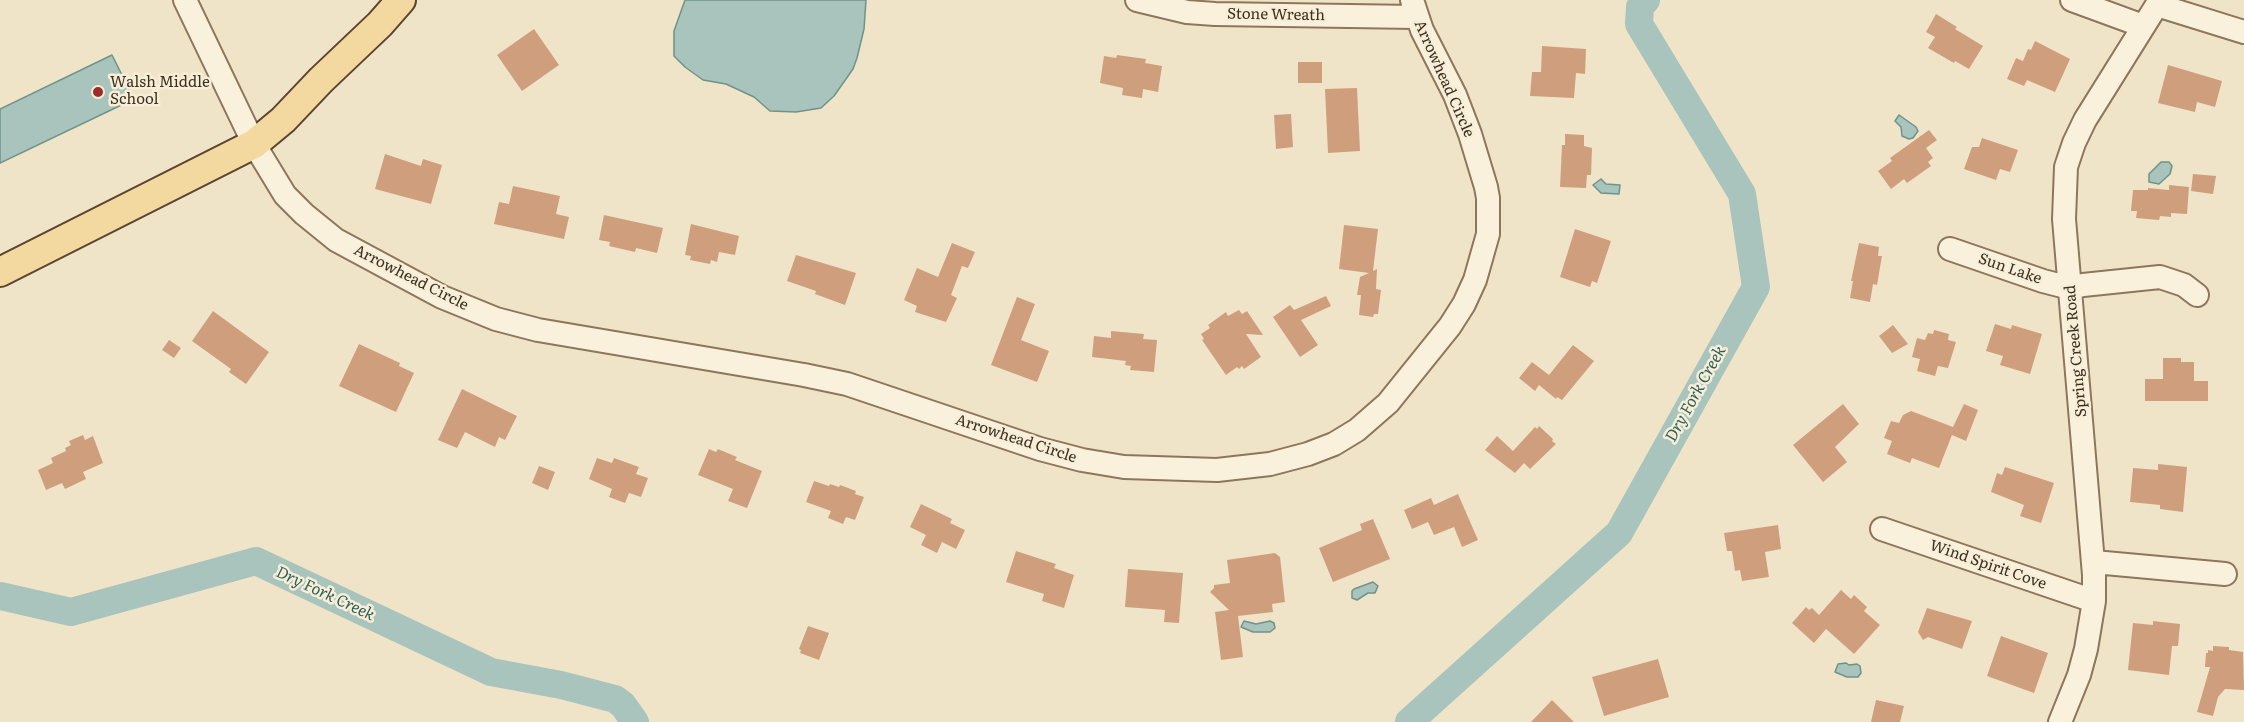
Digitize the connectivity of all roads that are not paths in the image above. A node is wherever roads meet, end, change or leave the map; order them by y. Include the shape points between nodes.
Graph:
1 (185, 0) edge
2 (401, 0) edge
3 (1137, 0) edge
4 (2072, 0) edge
5 (2158, 3) edge
6 (1414, 8) edge
7 (2143, 26) junction
8 (2244, 32) edge
9 (254, 144) junction
10 (1950, 249) dead end
11 (0, 272) edge
12 (2070, 288) junction
13 (2198, 295) dead end
14 (1882, 529) dead end
15 (2094, 562) junction
16 (2225, 573) dead end
17 (2094, 601) junction
18 (2060, 722) edge

1 - 9 street, Arrowhead Circle
2 - 9 main road via 283,120
3 - 6 street, Stone Wreath via 1215,14
4 - 7 street
5 - 7 street, Spring Creek Road
5 - 8 street
6 - 9 street, Arrowhead Circle via 1455,95 1486,187 1488,234 1475,280 1450,326 1379,413 1334,444 1308,454 1243,468 1124,467 1082,460 847,384 538,330 496,319 442,297 336,240 285,195
7 - 12 street, Spring Creek Road via 2085,120 2066,167 2064,219
9 - 11 main road
10 - 12 street, Sun Lake
12 - 13 street via 2160,277 2184,285
12 - 15 street, Spring Creek Road
14 - 17 street, Wind Spirit Cove
15 - 16 street
15 - 17 street, Spring Creek Road
17 - 18 street, Spring Creek Road via 2081,666

